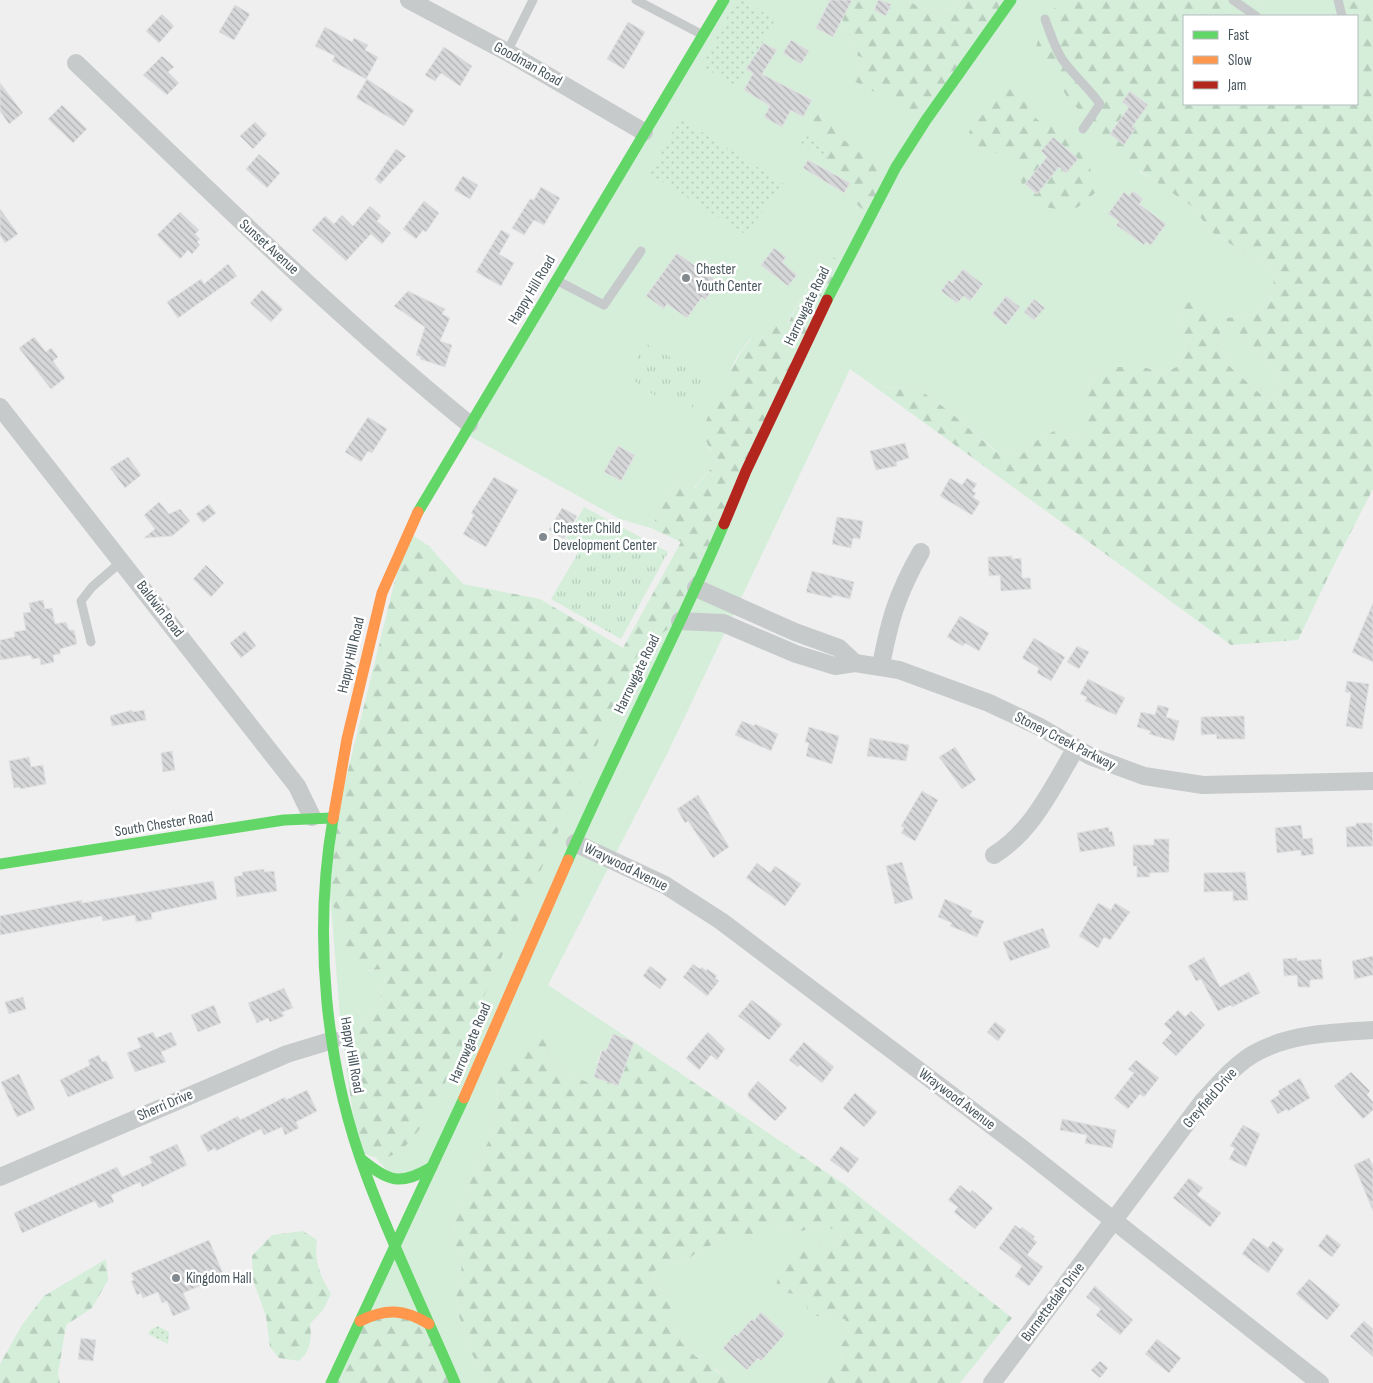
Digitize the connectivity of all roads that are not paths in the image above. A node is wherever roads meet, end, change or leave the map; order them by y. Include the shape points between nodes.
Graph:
1 (409, 0) edge
2 (533, 0) edge
3 (636, 0) edge
4 (724, 0) edge
5 (1011, 0) edge
6 (1233, 0) edge
7 (1338, 0) edge
8 (1255, 15) edge
9 (1342, 15) edge
10 (1045, 19) dead end
11 (703, 35) junction
12 (507, 52) junction
13 (76, 63) dead end
14 (1082, 129) dead end
15 (644, 132) junction
16 (641, 251) dead end
17 (556, 280) junction
18 (0, 407) edge
19 (469, 424) junction
20 (921, 552) dead end
21 (122, 561) junction
22 (696, 588) junction
23 (680, 621) junction
24 (90, 642) dead end
25 (855, 663) junction
26 (881, 666) junction
27 (1076, 748) junction
28 (1373, 781) edge
29 (312, 817) junction
30 (332, 818) junction
31 (575, 843) junction
32 (994, 855) dead end
33 (0, 864) edge
34 (1373, 1030) edge
35 (333, 1040) junction
36 (361, 1159) junction
37 (432, 1167) junction
38 (0, 1177) edge
39 (1114, 1222) junction
40 (396, 1245) junction
41 (360, 1321) junction
42 (429, 1324) junction
43 (331, 1383) edge
44 (455, 1383) edge
45 (992, 1383) edge
46 (1320, 1383) edge

1 - 12 street, Goodman Road
2 - 12 lane
3 - 11 lane
4 - 11 street, Happy Hill Road
5 - 22 street, Harrowgate Road via 973,50 896,167 813,328
6 - 8 lane
7 - 9 lane
10 - 14 lane via 1063,60 1100,104
11 - 15 street, Happy Hill Road
12 - 15 street, Goodman Road
13 - 19 street, Sunset Avenue via 202,186 404,371
15 - 17 street, Happy Hill Road
16 - 17 lane via 604,305
17 - 19 street, Happy Hill Road
18 - 21 street, Baldwin Road
19 - 30 street, Happy Hill Road via 414,517 382,593
20 - 26 street via 903,583 890,618
21 - 24 lane via 92,586 81,601
21 - 29 street, Baldwin Road via 297,786
22 - 23 street, Harrowgate Road
22 - 25 street via 839,648
23 - 25 street, Stoney Creek Parkway via 724,623 796,654 835,666
23 - 31 street, Harrowgate Road
25 - 26 street, Stoney Creek Parkway
26 - 27 street, Stoney Creek Parkway via 989,703
27 - 28 street, Stoney Creek Parkway via 1116,768 1174,782 1203,785
27 - 32 street via 1034,817 1008,846
29 - 30 street, South Chester Road
29 - 33 street, South Chester Road
30 - 35 street, Happy Hill Road via 323,908 324,957
31 - 37 street, Harrowgate Road
31 - 39 street, Wraywood Avenue via 665,885 721,921
34 - 39 street, Greyfield Drive via 1306,1035 1256,1052 1203,1101
35 - 36 street, Happy Hill Road via 342,1090
35 - 38 street, Sherri Drive via 287,1054
36 - 37 street via 382,1177 397,1181 415,1178
36 - 40 street, Happy Hill Road
37 - 40 street, Harrowgate Road
39 - 45 street, Burnettedale Drive
39 - 46 street, Wraywood Avenue
40 - 41 street, Harrowgate Road
40 - 42 street, Happy Hill Road
41 - 42 street via 377,1312 393,1309 412,1313
41 - 43 street, Harrowgate Road
42 - 44 street, Happy Hill Road

